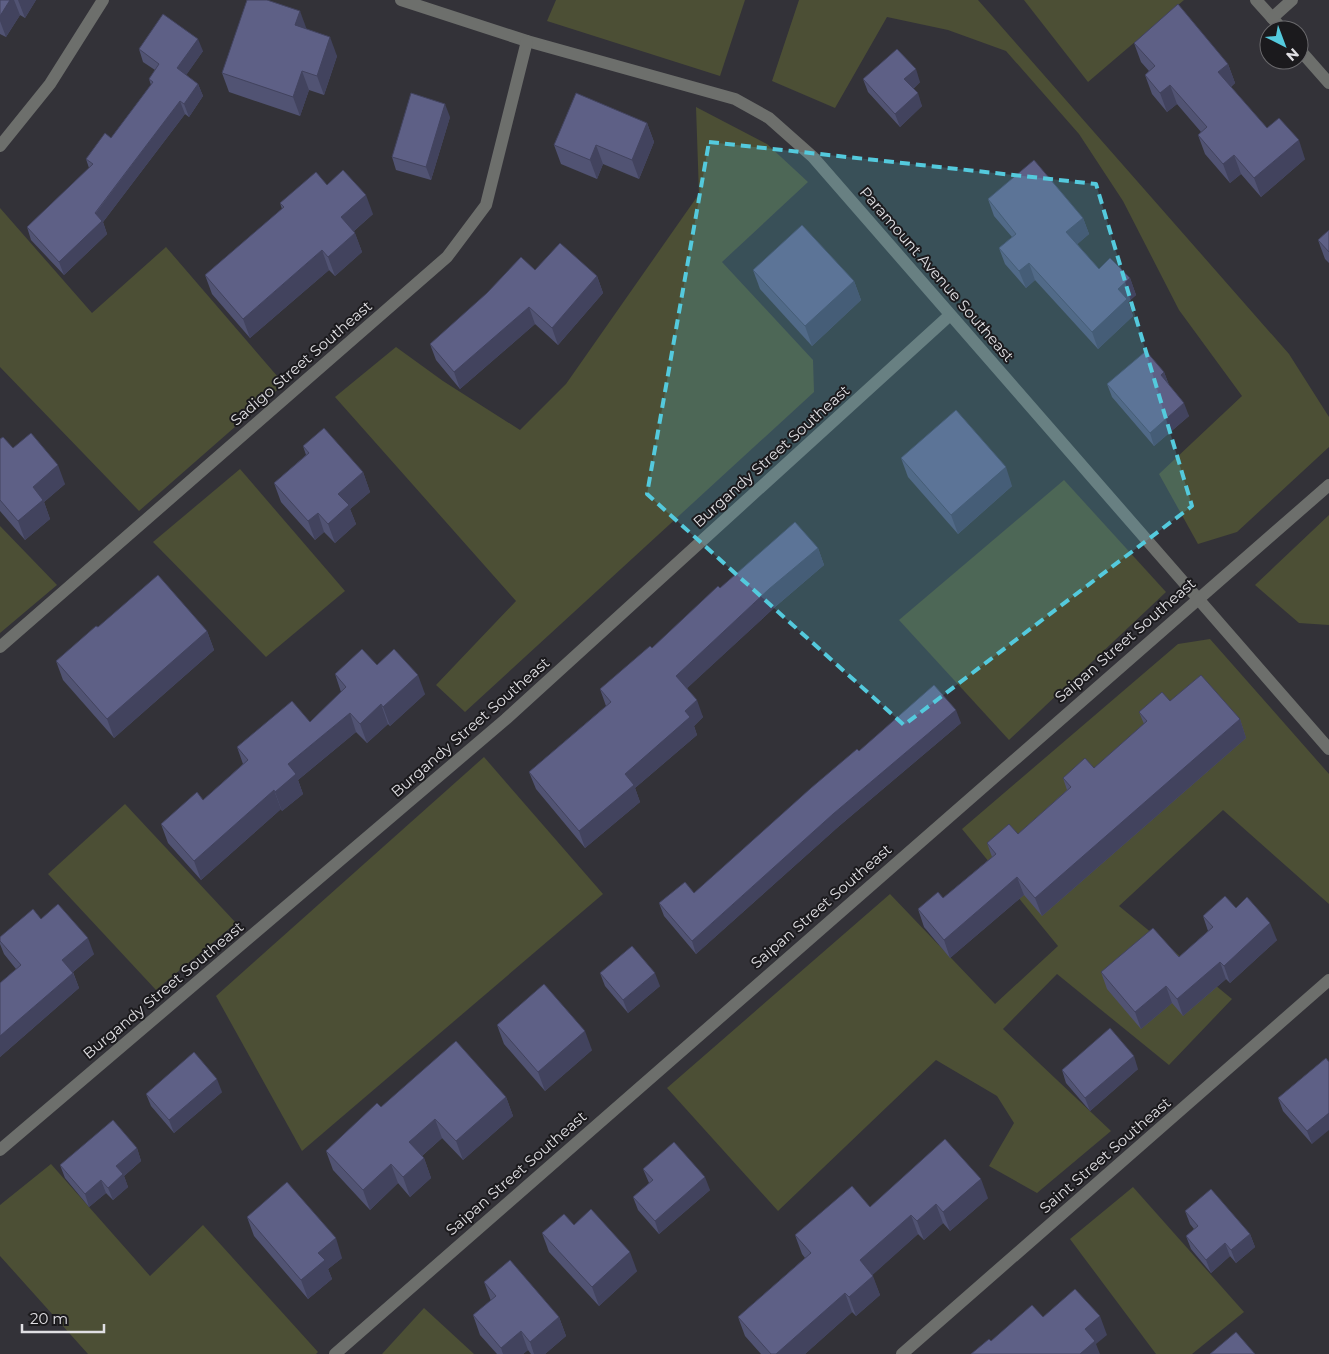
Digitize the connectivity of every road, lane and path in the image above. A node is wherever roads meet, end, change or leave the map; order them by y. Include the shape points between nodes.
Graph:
1 (103, 0) edge
2 (401, 0) edge
3 (1256, 0) edge
4 (1292, 0) edge
5 (1272, 18) joint
6 (527, 41) junction
7 (1309, 60) edge
8 (1329, 83) edge
9 (0, 146) edge
10 (950, 315) junction
11 (1329, 485) edge
12 (1197, 598) junction
13 (0, 647) edge
14 (1329, 749) edge
15 (1329, 980) edge
16 (0, 1150) edge
17 (335, 1354) edge
18 (902, 1354) edge

1 - 9 street via 50,84
2 - 6 street, Paramount Avenue Southeast
3 - 5 street
4 - 5 street
6 - 10 street, Paramount Avenue Southeast via 735,99 769,118 813,157
6 - 13 street, Sadigo Street Southeast via 486,205 448,257
7 - 8 street
10 - 12 street, Paramount Avenue Southeast
10 - 16 street, Burgandy Street Southeast via 506,719
11 - 12 street, Saipan Street Southeast
12 - 14 street, Paramount Avenue Southeast
12 - 17 street, Saipan Street Southeast
15 - 18 street, Saint Street Southeast

